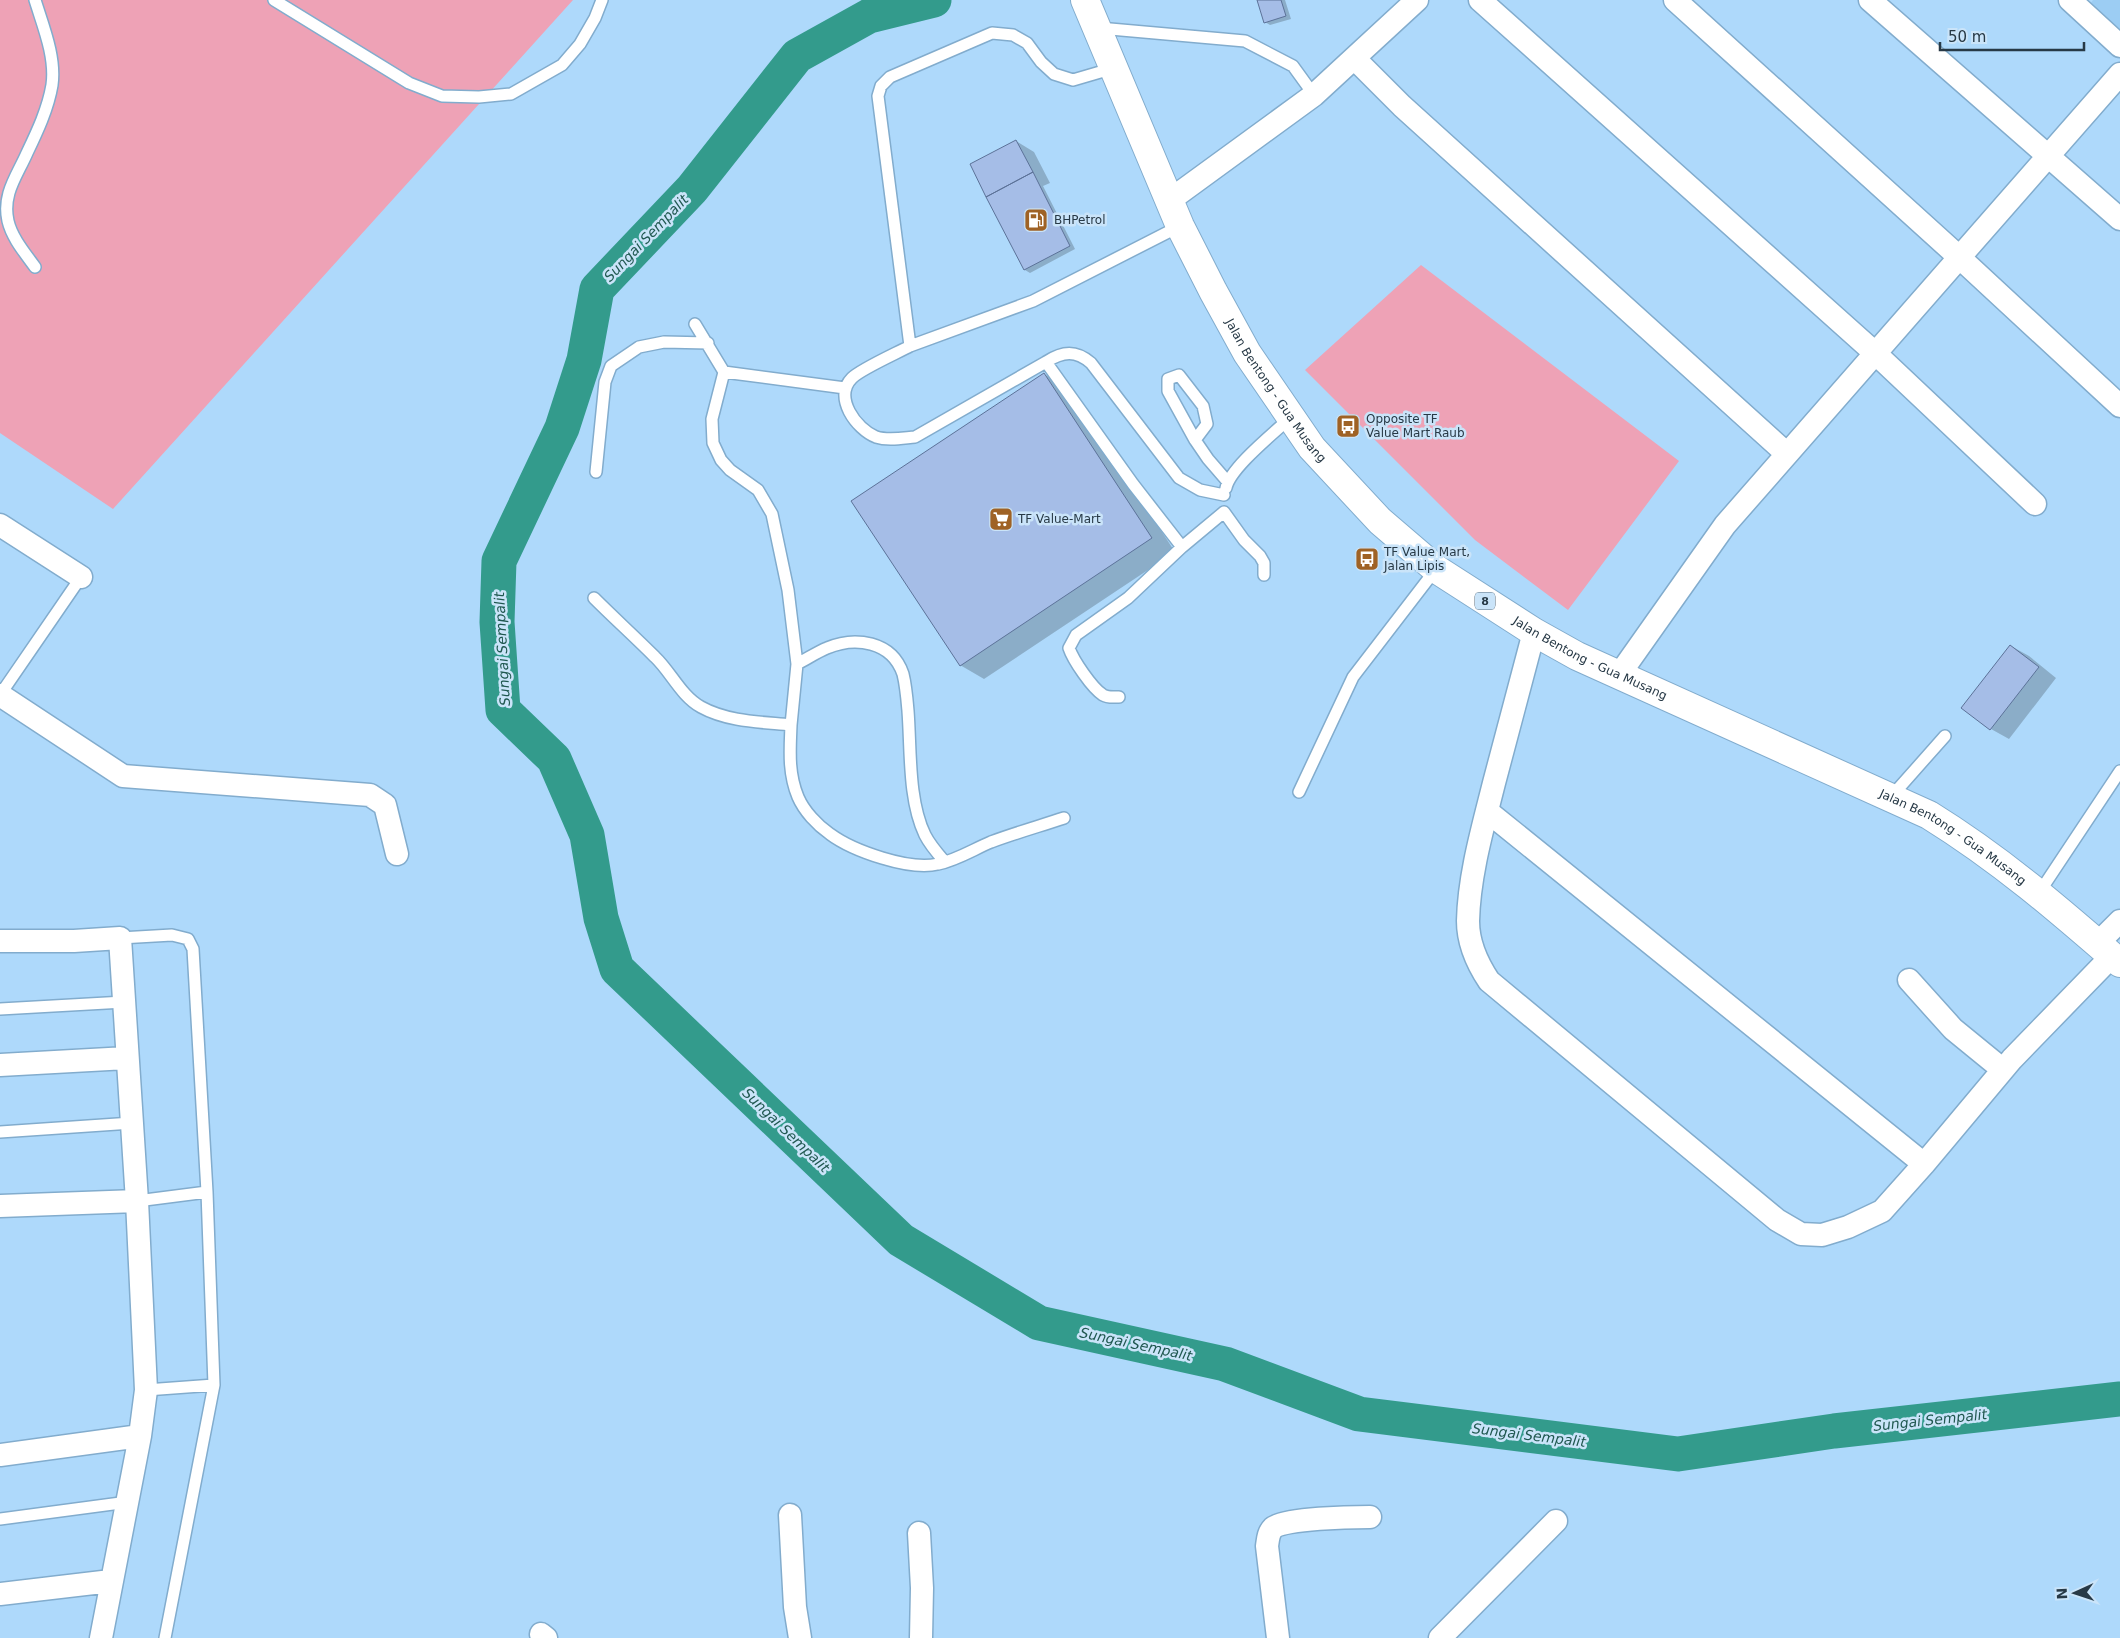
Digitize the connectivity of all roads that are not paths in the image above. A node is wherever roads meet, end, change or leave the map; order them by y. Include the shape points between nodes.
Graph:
1 (35, 0) edge
2 (274, 0) edge
3 (602, 0) edge
4 (1086, 0) edge
5 (1417, 0) edge
6 (1480, 0) edge
7 (1674, 0) edge
8 (1870, 0) edge
9 (2070, 0) edge
10 (1097, 28) junction
11 (2120, 46) edge
12 (1354, 59) junction
13 (1114, 68) junction
14 (2120, 74) edge
15 (1314, 95) junction
16 (2049, 155) junction
17 (1170, 200) junction
18 (2120, 219) edge
19 (1180, 226) junction
20 (1959, 257) junction
21 (34, 267) dead end
22 (695, 324) dead end
23 (708, 343) junction
24 (910, 346) junction
25 (1875, 354) junction
26 (1046, 362) junction
27 (724, 372) junction
28 (845, 388) junction
29 (2120, 406) edge
30 (1292, 416) junction
31 (1195, 440) junction
32 (1787, 454) junction
33 (596, 472) dead end
34 (1227, 482) junction
35 (1224, 495) junction
36 (2036, 504) dead end
37 (1224, 512) junction
38 (0, 525) edge
39 (1182, 546) junction
40 (1436, 569) junction
41 (1264, 575) dead end
42 (81, 577) joint
43 (594, 598) dead end
44 (1534, 632) junction
45 (797, 664) junction
46 (1619, 675) junction
47 (0, 695) edge
48 (1119, 697) dead end
49 (791, 725) junction
50 (1945, 736) dead end
51 (2120, 771) edge
52 (1299, 792) dead end
53 (1890, 798) junction
54 (1487, 811) junction
55 (1064, 818) dead end
56 (397, 854) dead end
57 (945, 862) junction
58 (2039, 893) junction
59 (2120, 921) edge
60 (120, 938) junction
61 (0, 941) edge
62 (2110, 954) edge
63 (1909, 980) dead end
64 (124, 1002) junction
65 (0, 1010) edge
66 (127, 1058) junction
67 (0, 1065) edge
68 (2002, 1070) junction
69 (132, 1123) junction
70 (0, 1132) edge
71 (1924, 1164) junction
72 (207, 1192) junction
73 (137, 1202) junction
74 (0, 1206) edge
75 (214, 1385) junction
76 (146, 1390) junction
77 (140, 1436) junction
78 (0, 1455) edge
79 (128, 1502) junction
80 (790, 1515) dead end
81 (1370, 1517) dead end
82 (0, 1519) edge
83 (1556, 1521) dead end
84 (919, 1533) dead end
85 (111, 1581) junction
86 (0, 1594) edge
87 (100, 1638) edge
88 (165, 1638) edge
89 (800, 1638) edge
90 (920, 1638) edge
91 (1278, 1638) edge
92 (1440, 1638) edge

1 - 21 lane via 50,55 52,83 47,105 10,184 6,207 16,241
2 - 3 lane via 409,83 442,96 480,97 511,94 562,65 580,44
4 - 10 main road, Jalan Bentong - Gua Musang / 8
5 - 12 street
6 - 25 street
7 - 20 street
8 - 16 street
9 - 11 street
10 - 13 main road, Jalan Bentong - Gua Musang / 8
10 - 15 lane via 1245,41 1293,66
12 - 15 street
12 - 32 street
13 - 17 main road, Jalan Bentong - Gua Musang / 8
13 - 24 lane via 1074,80 1054,74 1027,43 1013,35 992,32 890,77 881,86 878,96
14 - 16 street
15 - 17 street
16 - 18 street
16 - 20 street
17 - 19 main road, Jalan Bentong - Gua Musang / 8
19 - 24 lane via 1033,301
19 - 30 main road, Jalan Bentong - Gua Musang / 8 via 1247,354
20 - 25 street
20 - 29 street
22 - 23 lane
23 - 27 lane
23 - 33 lane via 664,342 639,347 611,366 604,382
24 - 28 lane via 852,377
25 - 32 street
25 - 36 street
26 - 28 lane via 915,437 877,437 862,428 847,407
26 - 35 lane via 1066,354 1083,356 1092,363 1179,478 1200,490
26 - 39 lane
27 - 28 lane
27 - 45 lane via 712,419 713,443 721,460 758,490 772,514 788,590
30 - 34 lane via 1240,465
30 - 40 main road, Jalan Bentong - Gua Musang / 8 via 1312,448 1380,521
31 - 31 lane via 1168,390 1168,379 1179,375 1203,406 1207,424
31 - 34 lane
32 - 46 street via 1725,524
34 - 35 lane
35 - 37 lane
37 - 39 lane
37 - 41 lane via 1260,556
38 - 42 street
39 - 48 lane via 1128,598 1072,640 1072,656 1084,674 1101,694
40 - 44 main road, Jalan Bentong - Gua Musang / 8
40 - 52 lane via 1353,677
42 - 47 lane
43 - 49 lane via 700,706 741,719
44 - 46 main road, Jalan Bentong - Gua Musang / 8
44 - 54 street
45 - 49 lane
45 - 57 lane via 828,647 851,641 870,643 888,651 902,672 906,693 918,815 925,835
46 - 53 main road, Jalan Bentong - Gua Musang / 8
47 - 56 street via 123,776 370,795 385,805
49 - 57 lane via 789,767 798,797 811,817 830,835 860,850 896,862 937,865
50 - 53 lane
51 - 58 lane
53 - 58 main road, Jalan Bentong - Gua Musang / 8 via 1973,842
54 - 71 street
54 - 71 street via 1468,922 1472,950 1489,981 1777,1220 1801,1234 1822,1235 1848,1227 1882,1211
55 - 57 lane
58 - 62 main road, Jalan Bentong - Gua Musang / 8
59 - 62 street
60 - 61 street
60 - 64 street
60 - 72 lane via 172,935 188,939 191,943
62 - 68 street
63 - 68 street via 1952,1029
64 - 65 lane
64 - 66 street
66 - 67 street
66 - 69 street
68 - 71 street
69 - 70 lane
69 - 73 street
72 - 73 lane
72 - 75 lane
73 - 74 street
73 - 76 street
75 - 76 lane
75 - 88 lane
76 - 77 street
77 - 78 street
77 - 79 street
79 - 82 lane
79 - 85 street
80 - 89 street
81 - 91 street via 1282,1523 1273,1528 1266,1546
83 - 92 street
84 - 90 street
85 - 86 street
85 - 87 street

